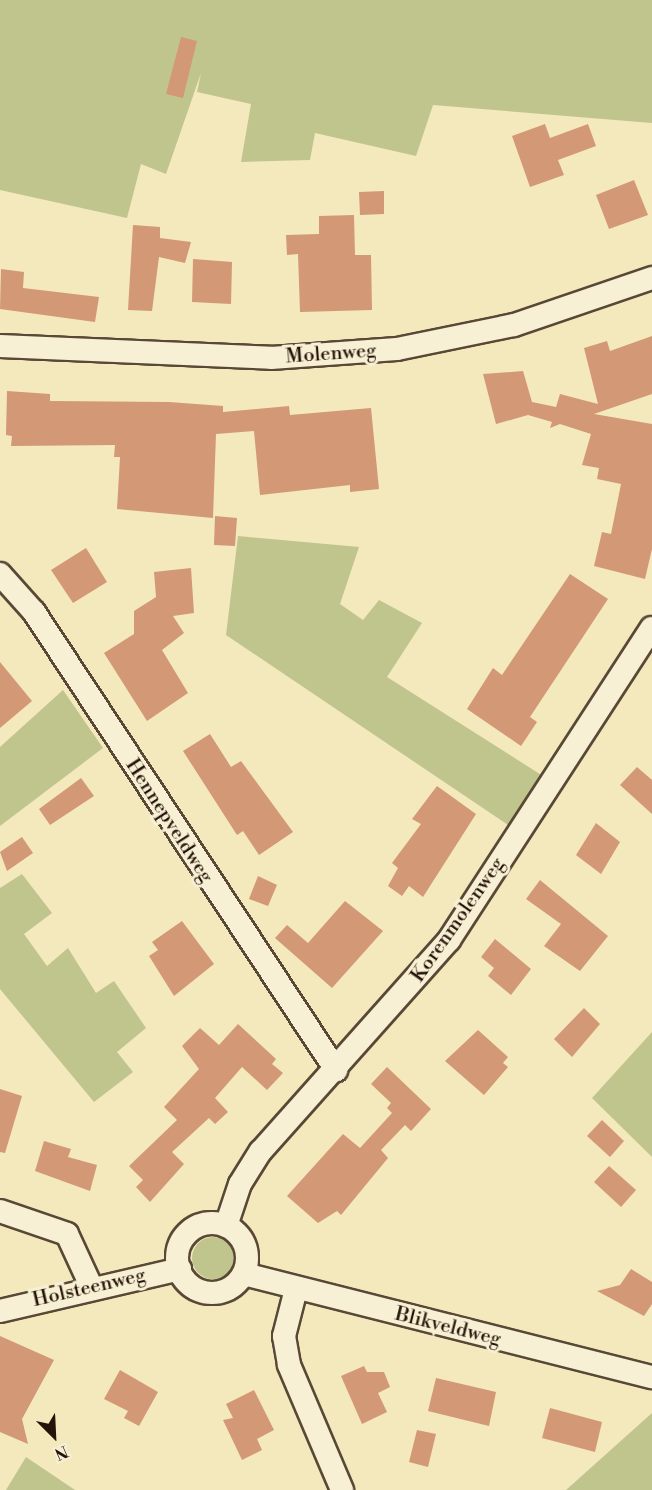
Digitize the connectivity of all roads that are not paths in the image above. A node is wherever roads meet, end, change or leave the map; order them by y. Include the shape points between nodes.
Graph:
1 (652, 278) edge
2 (0, 346) edge
3 (0, 574) edge
4 (652, 628) edge
5 (336, 1070) junction
6 (0, 1211) edge
7 (226, 1226) junction
8 (180, 1269) junction
9 (244, 1274) junction
10 (91, 1286) junction
11 (296, 1288) junction
12 (0, 1311) edge
13 (652, 1377) edge
14 (342, 1490) edge

1 - 2 street, Molenweg via 524,322 398,349 271,358
3 - 5 street, Hennepveldweg via 34,612
4 - 5 street, Korenmolenweg via 449,940
5 - 7 street, Korenmolenweg via 261,1151 240,1184
6 - 10 street via 67,1234
7 - 8 street via 204,1224 186,1235 177,1255
7 - 9 street via 244,1241
8 - 9 street via 189,1286 208,1294 231,1288
8 - 10 street, Holsteenweg
9 - 11 street, Blikveldweg
10 - 12 street, Holsteenweg
11 - 13 street, Blikveldweg
11 - 14 street via 284,1336 289,1365

